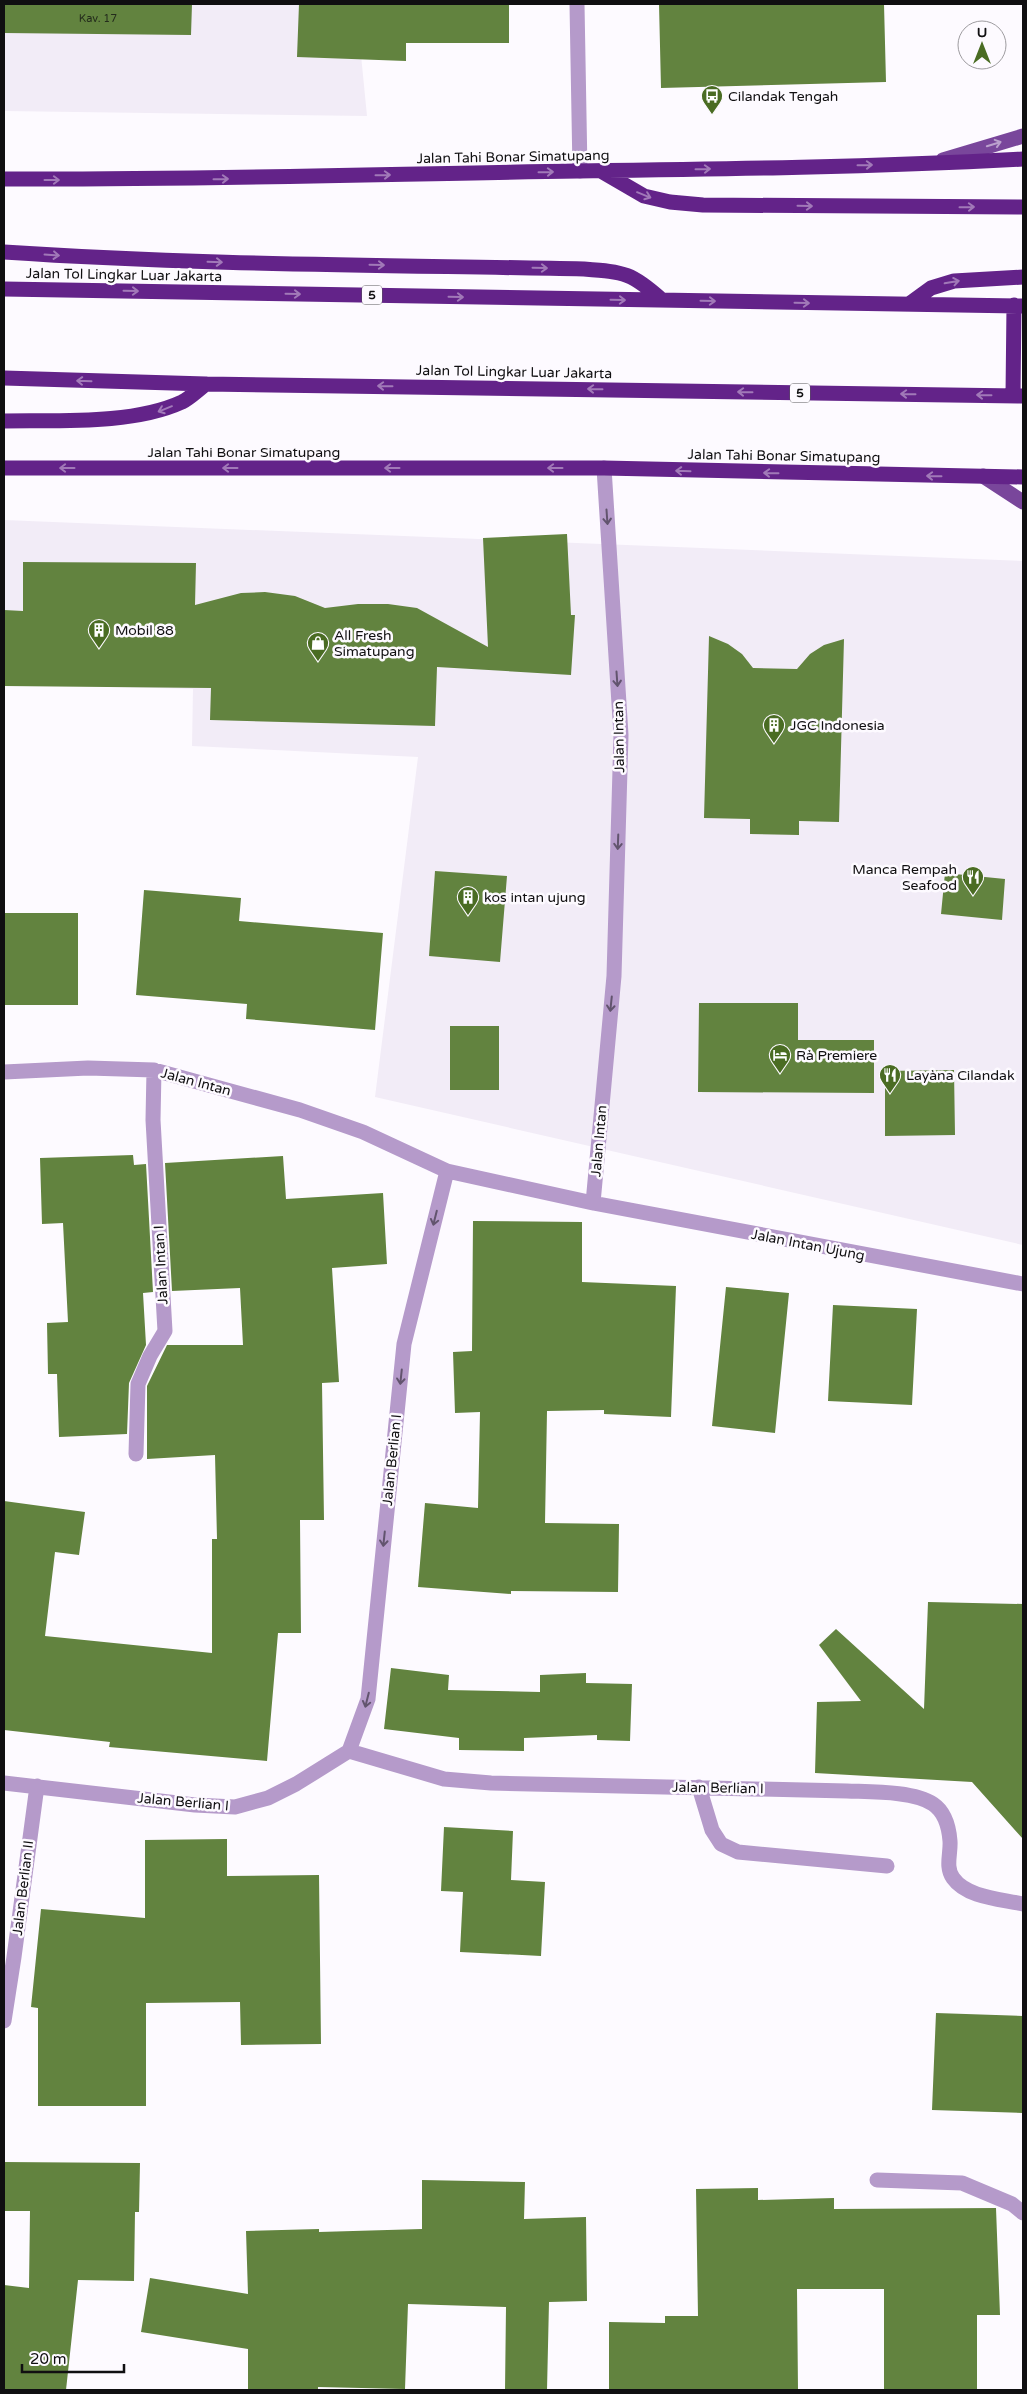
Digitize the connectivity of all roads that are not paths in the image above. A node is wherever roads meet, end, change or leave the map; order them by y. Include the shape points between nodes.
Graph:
1 (577, 4) edge
2 (1023, 136) edge
3 (1023, 159) edge
4 (932, 163) junction
5 (580, 171) junction
6 (601, 171) junction
7 (4, 179) edge
8 (1023, 206) edge
9 (4, 252) edge
10 (1023, 277) edge
11 (4, 289) edge
12 (662, 300) junction
13 (910, 304) junction
14 (1018, 306) edge
15 (4, 378) edge
16 (206, 384) junction
17 (1018, 396) edge
18 (4, 421) edge
19 (4, 468) edge
20 (604, 468) junction
21 (982, 476) junction
22 (1023, 477) edge
23 (1023, 502) edge
24 (154, 1070) junction
25 (4, 1072) edge
26 (447, 1171) junction
27 (593, 1203) junction
28 (1023, 1284) edge
29 (136, 1454) dead end
30 (349, 1751) junction
31 (4, 1782) edge
32 (36, 1786) junction
33 (699, 1787) junction
34 (887, 1866) dead end
35 (1023, 1904) edge
36 (4, 2020) edge
37 (877, 2180) dead end
38 (1023, 2213) edge

1 - 5 street
4 -> 2 main road
3 - 4 highway, Jalan Tahi Bonar Simatupang
6 -> 4 highway, Jalan Tahi Bonar Simatupang
5 - 6 highway, Jalan Tahi Bonar Simatupang
7 -> 5 highway, Jalan Tahi Bonar Simatupang via 181,180
6 -> 8 highway via 644,196 703,205
9 -> 12 highway via 123,260 584,269 618,272 640,280
13 -> 10 highway via 931,288 954,280
11 -> 12 highway, Jalan Tol Lingkar Luar Jakarta / 5
12 -> 13 highway, Jalan Tol Lingkar Luar Jakarta / 5
13 - 14 highway, Jalan Tol Lingkar Luar Jakarta / 5
14 - 17 highway
16 -> 15 highway, Jalan Tol Lingkar Luar Jakarta / 5
17 -> 16 highway, Jalan Tol Lingkar Luar Jakarta / 5
16 -> 18 highway via 184,401 154,413 130,417
20 -> 19 highway, Jalan Tahi Bonar Simatupang
21 -> 20 highway, Jalan Tahi Bonar Simatupang
20 -> 27 street, Jalan Intan via 620,735 614,976
21 - 22 highway, Jalan Tahi Bonar Simatupang
21 - 23 main road
24 - 25 street, Jalan Intan via 88,1068
24 - 26 street, Jalan Intan via 300,1110 363,1132
24 - 29 street, Jalan Intan I via 153,1120 165,1331 138,1384
26 - 27 street, Jalan Intan
26 -> 30 street, Jalan Berlian I via 404,1344 368,1699
27 - 28 street, Jalan Intan Ujung
30 - 32 street, Jalan Berlian I via 268,1798 235,1807
30 - 33 street, Jalan Berlian I via 444,1779 491,1783
31 - 32 street, Jalan Berlian I
32 - 36 street, Jalan Berlian II
33 - 34 street via 712,1830 721,1844 738,1852
33 - 35 street, Jalan Berlian I via 886,1793 933,1804 946,1818 950,1841 949,1869 953,1878 976,1893
37 - 38 street via 962,2183 1012,2204

